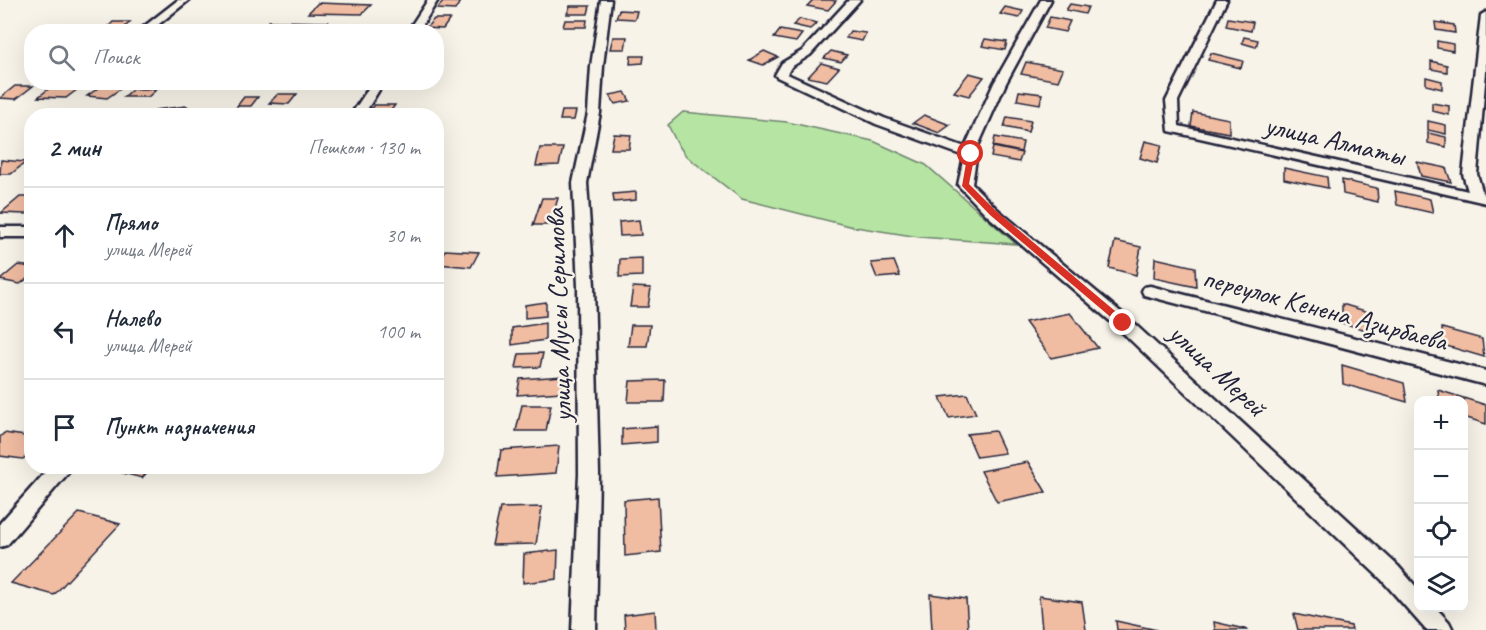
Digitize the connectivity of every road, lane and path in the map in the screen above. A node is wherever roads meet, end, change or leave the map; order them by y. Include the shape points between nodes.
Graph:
1 (184, 0) edge
2 (433, 0) edge
3 (606, 0) edge
4 (855, 0) edge
5 (1046, 0) edge
6 (1221, 0) edge
7 (1486, 15) edge
8 (152, 24) edge
9 (417, 24) edge
10 (374, 90) edge
11 (361, 108) edge
12 (971, 154) junction
13 (1481, 198) edge
14 (0, 232) edge
15 (24, 232) edge
16 (1150, 291) dead end
17 (1486, 378) edge
18 (57, 474) edge
19 (0, 538) edge
20 (1414, 599) edge
21 (1425, 612) edge
22 (584, 630) edge
23 (1441, 630) edge

1 - 8 street
2 - 9 street
3 - 22 street, улица Мусы Серимова via 594,113 580,183 589,474
4 - 12 street via 806,53 786,65 781,75 880,121
5 - 12 street via 1000,83
6 - 13 street, улица Алматы via 1172,101 1173,128
7 - 13 street via 1470,174
10 - 11 street
12 - 20 street, улица Мерей via 965,185 1123,323
14 - 15 street
16 - 17 street, переулок Кенена Азирбаева
18 - 19 street
21 - 23 street, улица Мерей

